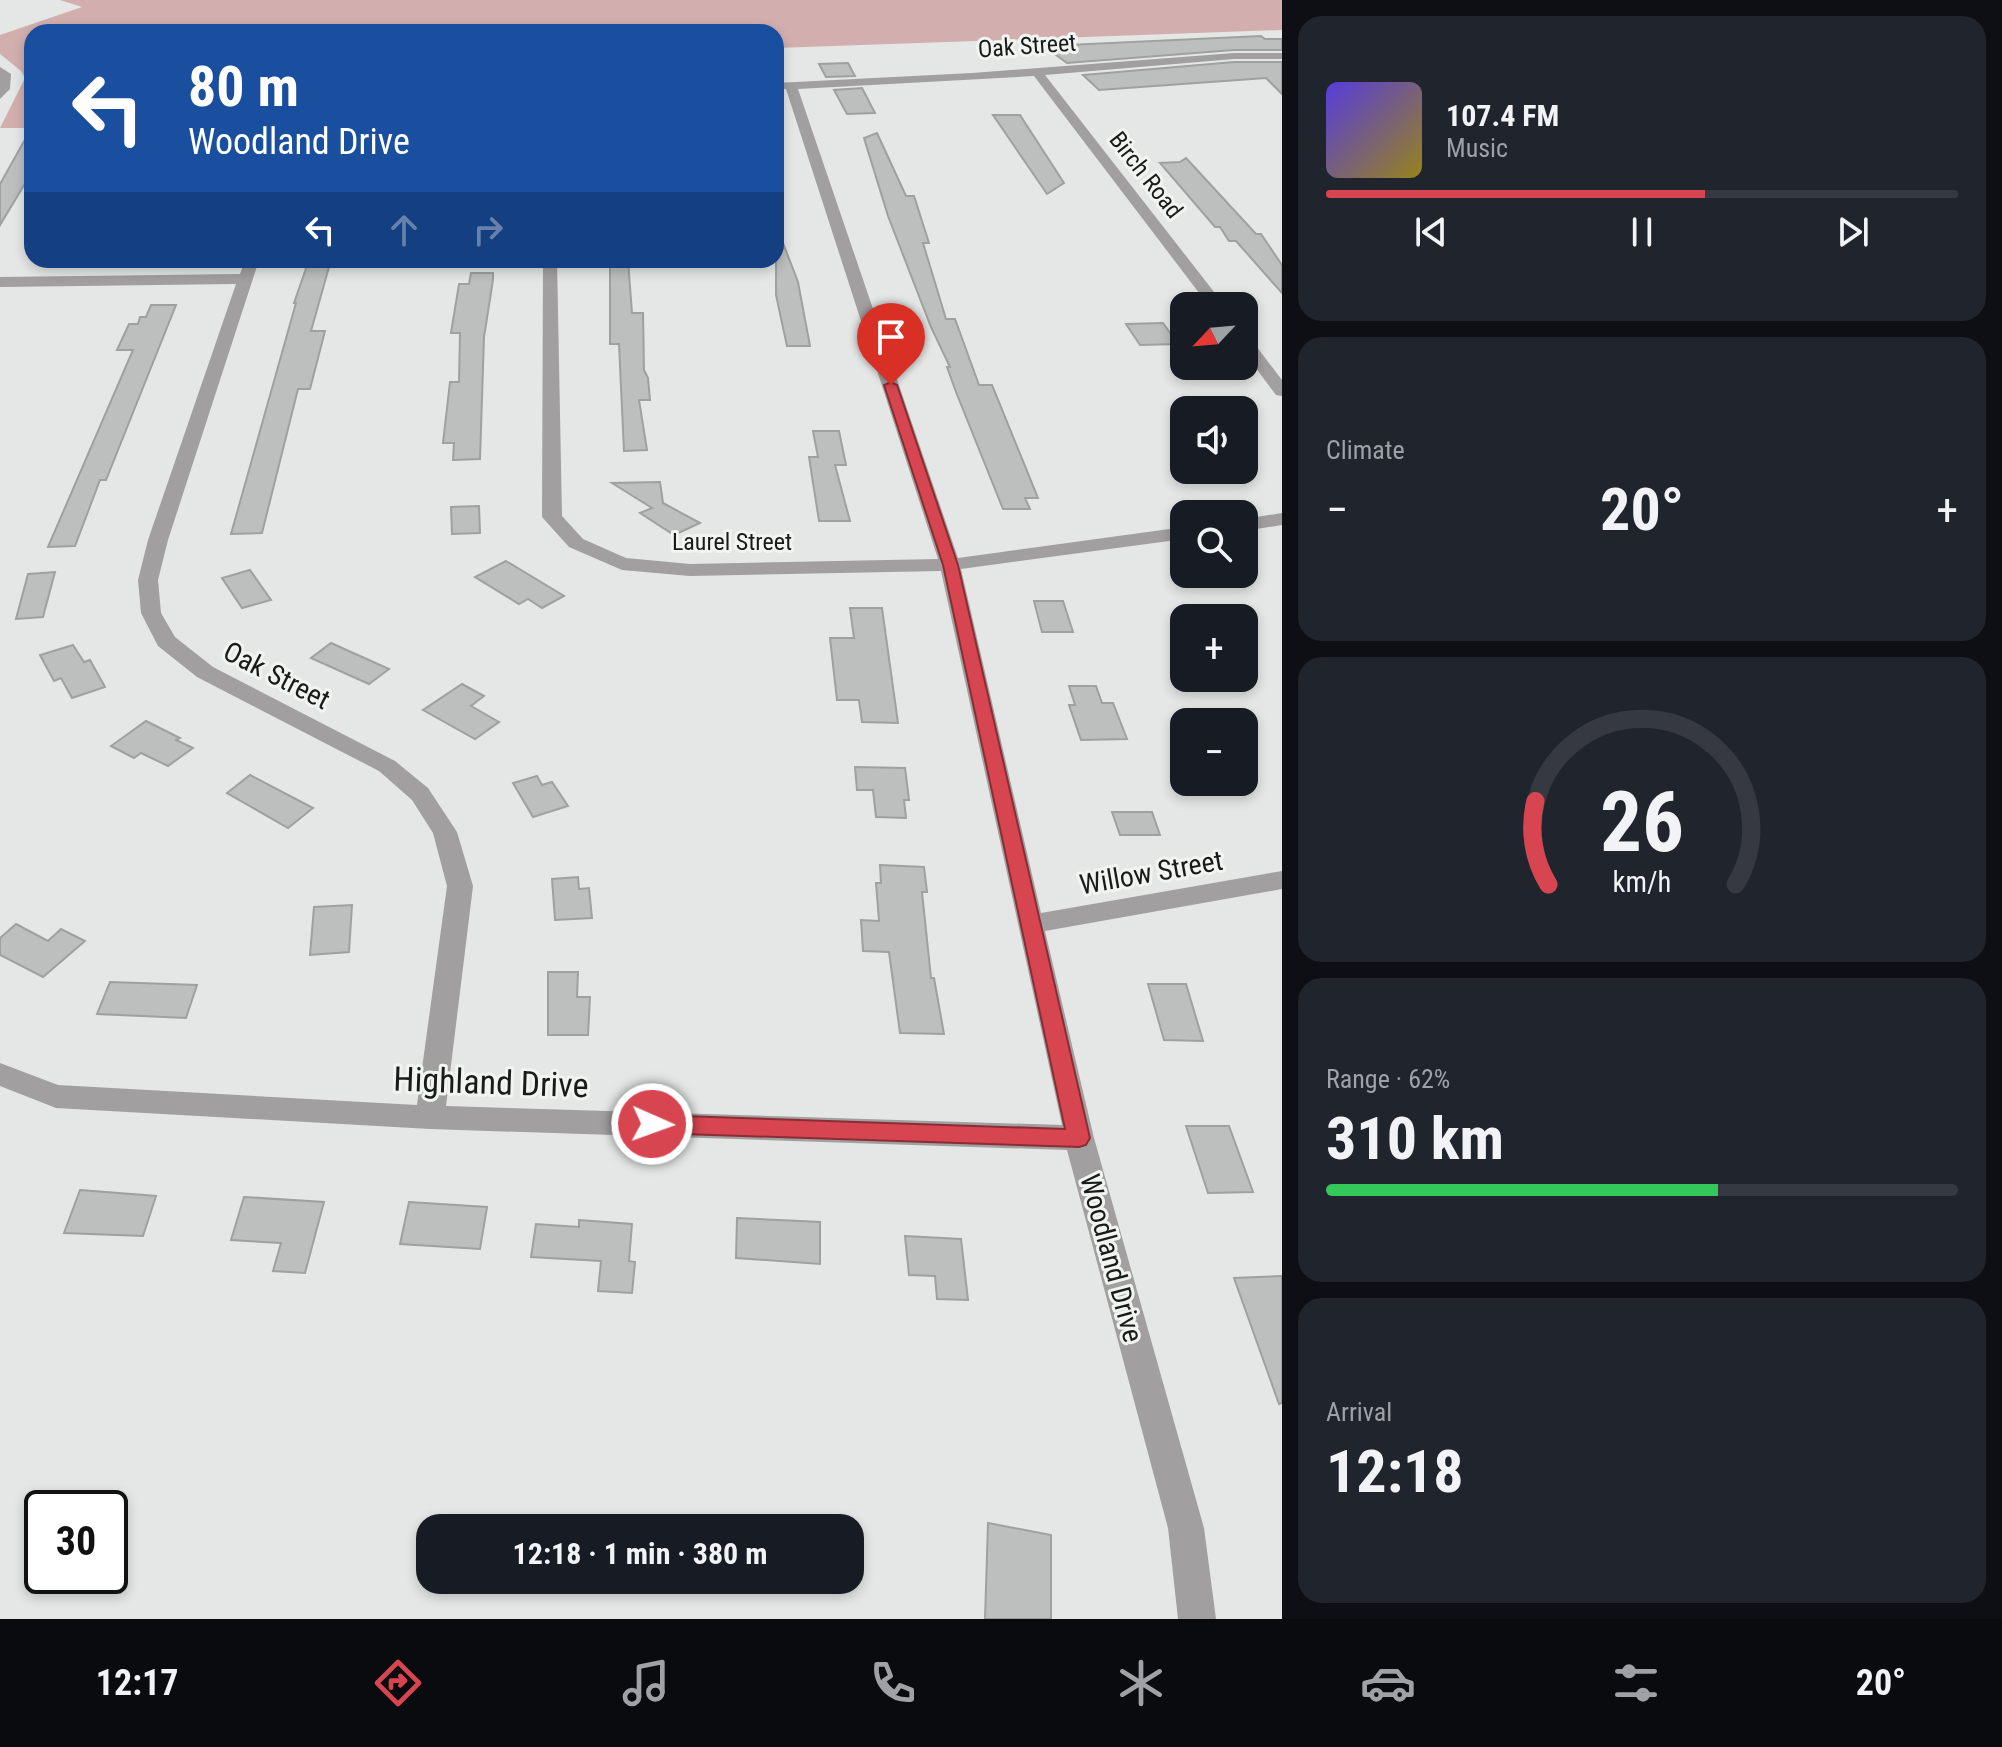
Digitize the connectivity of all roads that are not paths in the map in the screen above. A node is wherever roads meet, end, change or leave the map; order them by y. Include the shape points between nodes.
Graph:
1 (1282, 56) edge
2 (0, 71) edge
3 (1037, 72) junction
4 (784, 86) edge
5 (0, 95) edge
6 (550, 268) edge
7 (248, 270) edge
8 (0, 282) edge
9 (1206, 292) edge
10 (1258, 359) edge
11 (1282, 391) edge
12 (1282, 519) edge
13 (1258, 523) edge
14 (1170, 535) edge
15 (950, 565) junction
16 (1282, 880) edge
17 (1030, 924) junction
18 (0, 1074) edge
19 (430, 1117) junction
20 (1079, 1138) junction
21 (1200, 1613) edge

1 - 3 street, Oak Street
2 - 5 street via 5,74
3 - 4 street, Oak Street
3 - 9 street, Birch Road
4 - 15 street, Woodland Drive
6 - 15 street, Laurel Street via 552,517 576,543 622,564 690,570
7 - 8 street
7 - 19 street, Oak Street via 158,540 148,580 151,613 166,641 205,672 387,766 420,794 445,832 460,886
10 - 11 street
12 - 13 street
14 - 15 street, Laurel Street
15 - 17 street, Woodland Drive
16 - 17 street, Willow Street
17 - 20 street, Woodland Drive
18 - 19 street, Highland Drive via 56,1096
19 - 20 street, Highland Drive
20 - 21 street, Woodland Drive via 1186,1528

